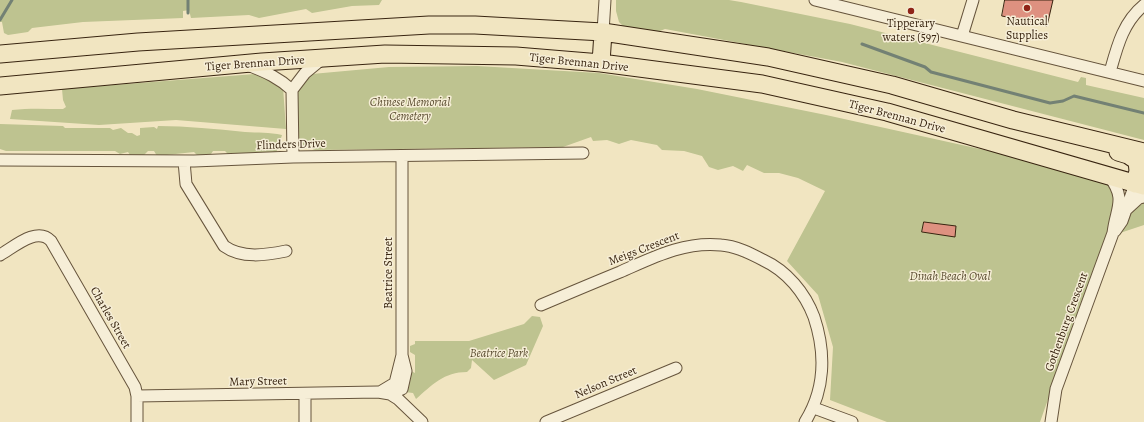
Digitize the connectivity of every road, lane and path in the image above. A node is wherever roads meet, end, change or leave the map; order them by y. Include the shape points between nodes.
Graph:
1 (605, 0) edge
2 (815, 0) edge
3 (973, 0) edge
4 (1144, 5) edge
5 (603, 32) junction
6 (962, 36) junction
7 (0, 54) edge
8 (322, 59) junction
9 (601, 63) junction
10 (245, 64) junction
11 (1110, 72) junction
12 (1144, 81) edge
13 (0, 86) edge
14 (292, 90) junction
15 (981, 111) junction
16 (1144, 152) edge
17 (584, 153) dead end
18 (402, 156) junction
19 (293, 157) junction
20 (0, 160) edge
21 (184, 161) junction
22 (1109, 176) junction
23 (1141, 189) edge
24 (1113, 233) junction
25 (286, 251) dead end
26 (0, 255) edge
27 (541, 305) dead end
28 (676, 368) dead end
29 (395, 393) junction
30 (305, 394) junction
31 (137, 396) junction
32 (814, 408) junction
33 (137, 422) edge
34 (305, 422) edge
35 (422, 422) edge
36 (546, 422) edge
37 (805, 422) edge
38 (852, 422) edge
39 (1051, 422) edge

1 - 5 street
2 - 6 street
3 - 6 street
4 - 11 street via 1135,12 1124,29
5 - 7 main road via 429,25 138,42
5 - 9 main road
5 - 15 main road via 768,57 892,85
6 - 11 street
8 - 9 main road, Tiger Brennan Drive via 385,54 473,55
8 - 10 main road, Tiger Brennan Drive
8 - 14 street via 305,73
9 - 22 main road, Tiger Brennan Drive via 762,84 887,112
10 - 13 main road, Tiger Brennan Drive
10 - 14 street via 269,73
11 - 12 street
14 - 19 street
15 - 16 main road
15 - 23 main road via 994,120 1128,154 1137,161
17 - 18 street, Flinders Drive
18 - 19 street, Flinders Drive
18 - 29 street, Beatrice Street via 402,355
19 - 21 street, Flinders Drive
20 - 21 street, Flinders Drive
21 - 25 street via 186,184 224,246 235,252 250,255
22 - 23 main road, Tiger Brennan Drive
22 - 24 street, Gothenburg Crescent via 1120,195
23 - 24 street, Gothenburg Crescent
24 - 39 street, Gothenburg Crescent via 1056,389
26 - 31 street, Charles Street via 33,236 42,235 51,241 130,378
27 - 32 street, Meigs Crescent via 682,247 720,245 740,249 770,263 784,273 810,308 819,337 822,376
28 - 36 street, Nelson Street
29 - 30 street, Mary Street
29 - 35 street
30 - 31 street, Mary Street
30 - 34 street
31 - 33 street, Charles Street
32 - 37 street, Meigs Crescent
32 - 38 street

